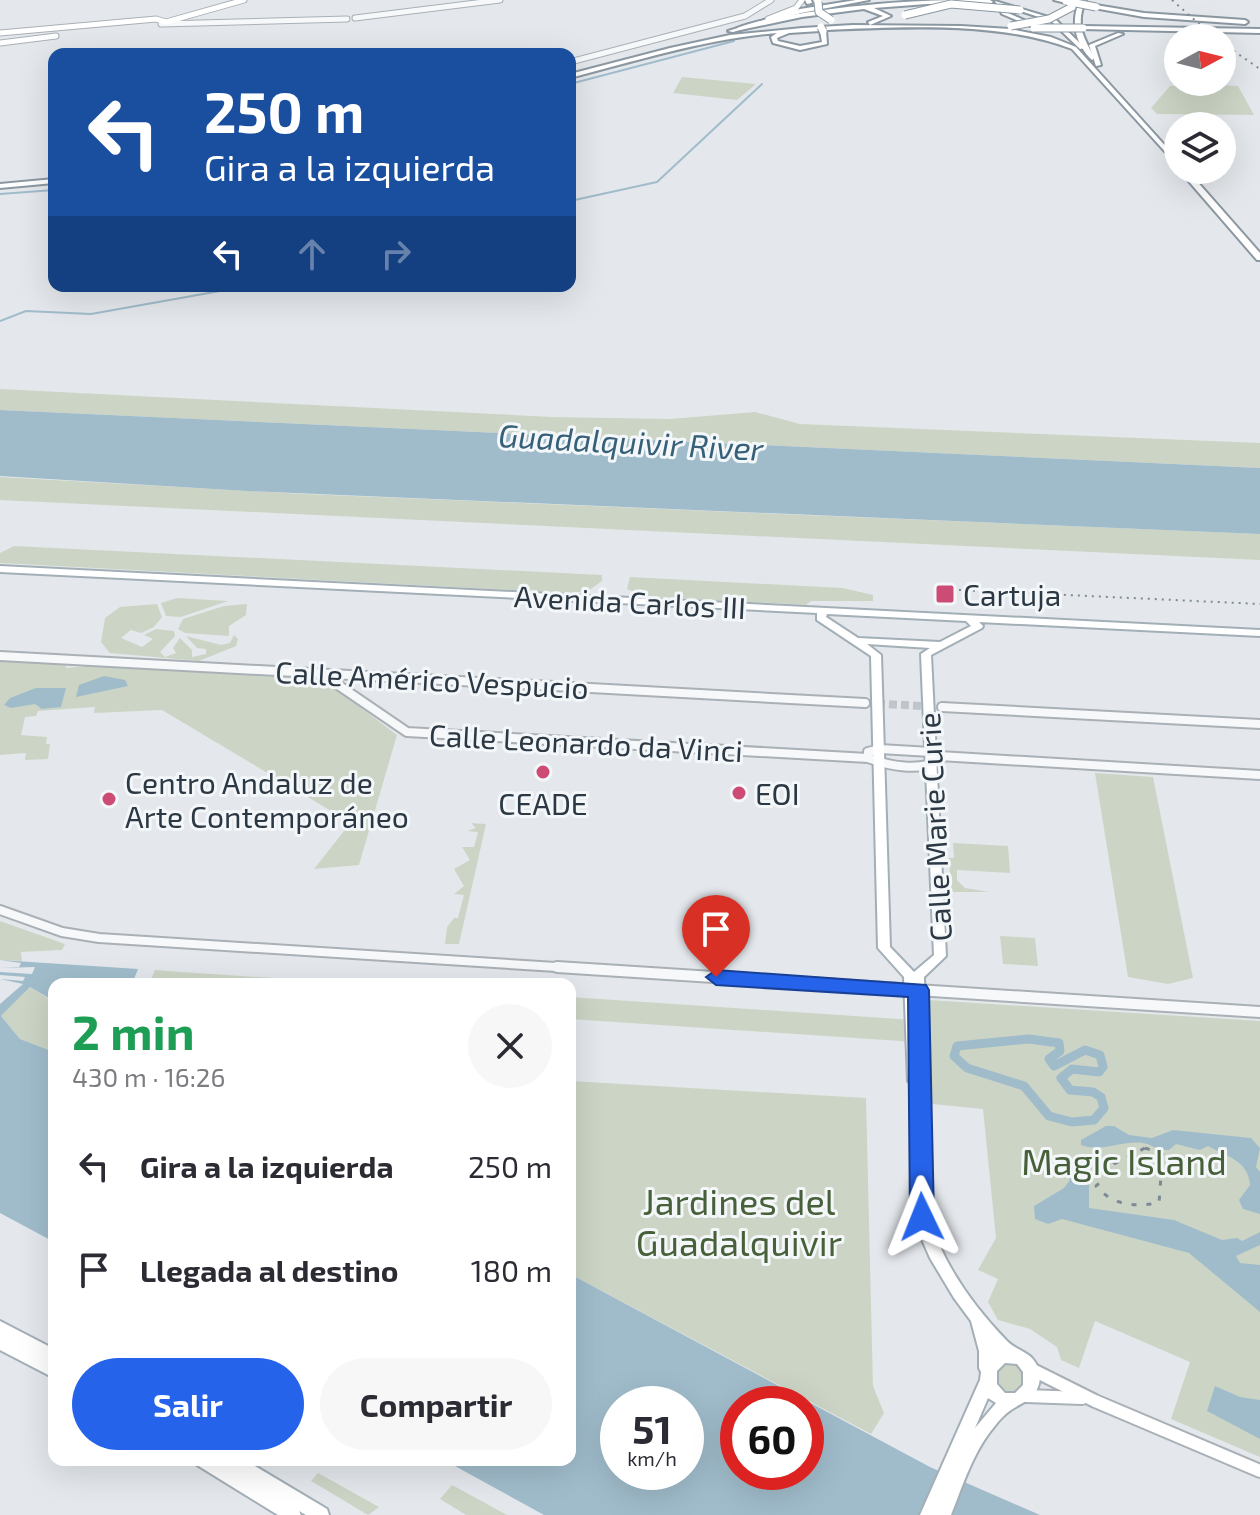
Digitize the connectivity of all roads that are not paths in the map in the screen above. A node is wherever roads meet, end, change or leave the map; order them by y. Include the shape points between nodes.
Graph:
1 (226, 0) edge
2 (244, 0) edge
3 (500, 0) edge
4 (771, 0) edge
5 (866, 0) edge
6 (905, 0) edge
7 (919, 0) edge
8 (1057, 0) edge
9 (1081, 0) edge
10 (1109, 0) edge
11 (806, 1) edge
12 (820, 1) edge
13 (886, 1) edge
14 (1066, 1) edge
15 (997, 2) edge
16 (1153, 15) junction
17 (759, 22) junction
18 (163, 23) junction
19 (851, 23) junction
20 (1260, 24) edge
21 (840, 28) junction
22 (903, 28) junction
23 (951, 28) junction
24 (982, 28) junction
25 (1161, 29) junction
26 (1066, 30) junction
27 (1260, 31) edge
28 (0, 33) edge
29 (731, 34) junction
30 (0, 43) edge
31 (576, 60) edge
32 (1092, 61) junction
33 (576, 73) edge
34 (1105, 77) junction
35 (1164, 140) edge
36 (1164, 147) edge
37 (48, 181) edge
38 (1195, 184) edge
39 (1204, 184) edge
40 (0, 185) edge
41 (1260, 247) edge
42 (1260, 258) edge
43 (0, 569) edge
44 (0, 575) edge
45 (822, 614) junction
46 (974, 623) junction
47 (1260, 636) edge
48 (855, 641) junction
49 (942, 645) junction
50 (0, 656) edge
51 (322, 674) junction
52 (332, 674) junction
53 (865, 703) tunnel mouth
54 (942, 707) tunnel mouth
55 (1260, 724) edge
56 (874, 756) junction
57 (935, 759) junction
58 (1260, 777) edge
59 (0, 910) edge
60 (914, 994) junction
61 (1260, 1012) edge
62 (975, 1314) junction
63 (0, 1328) edge
64 (0, 1342) edge
65 (48, 1354) edge
66 (1022, 1363) junction
67 (48, 1368) edge
68 (987, 1375) junction
69 (1020, 1398) junction
70 (1095, 1401) junction
71 (966, 1445) junction
72 (213, 1466) edge
73 (241, 1466) edge
74 (1260, 1471) edge
75 (293, 1515) edge
76 (321, 1515) edge
77 (928, 1515) edge
78 (943, 1515) edge

1 - 18 main road
2 - 18 main road
3 - 18 street via 347,19
4 - 31 street via 748,15
5 - 17 main road
6 - 13 highway
7 - 13 highway
8 - 14 highway
9 - 24 highway, bridge via 1049,19
9 - 32 main road via 1076,26
10 - 16 highway
11 - 17 main road
11 - 21 highway, bridge via 817,18 822,29 826,42 813,48 786,47 773,40 785,32
12 - 19 highway, bridge via 825,14
12 - 22 highway, bridge via 818,11 831,20
13 - 15 highway
13 - 29 highway
14 - 16 highway, bridge
15 - 26 highway via 1045,16
15 - 32 highway via 1004,13 1067,39
16 - 20 highway
17 - 29 main road
18 - 28 main road
18 - 30 main road
19 - 26 highway, bridge via 884,22 941,4 1020,10
19 - 29 highway via 888,15 868,8 840,10
21 - 22 highway
21 - 29 highway
22 - 23 highway
23 - 24 highway
23 - 32 highway via 1043,35 1069,44
24 - 25 highway, bridge
25 - 27 highway
25 - 32 highway via 1097,41
26 - 32 highway
29 - 33 highway
32 - 34 highway
34 - 35 highway
34 - 36 highway
37 - 40 highway
38 - 42 highway
39 - 41 highway
43 - 45 main road, Avenida Carlos III
44 - 45 main road, Avenida Carlos III
45 - 46 main road, Avenida Carlos III
45 - 46 main road, Avenida Carlos III
45 - 48 main road
46 - 47 main road, Avenida Carlos III
46 - 49 main road
48 - 49 main road
48 - 56 main road, Calle Marie Curie via 876,655
49 - 57 main road, Calle Marie Curie via 926,654
50 - 51 street, Calle Américo Vespucio
51 - 52 street, Calle Américo Vespucio
51 - 56 street, Calle Leonardo da Vinci via 407,732
52 - 53 street, Calle Américo Vespucio
52 - 56 street, Calle Leonardo da Vinci via 415,728
54 - 55 street
56 - 57 street, Calle Leonardo da Vinci
56 - 57 street, Calle Leonardo da Vinci
56 - 60 main road, Calle Marie Curie via 884,948 908,972
57 - 58 street, Calle Leonardo da Vinci
57 - 60 main road, Calle Marie Curie via 940,956 920,973
59 - 60 street via 62,932 99,938
60 - 61 street
60 - 62 main road via 925,1233
62 - 66 main road
62 - 68 main road via 987,1351
63 - 65 main road
64 - 67 main road
66 - 68 main road via 1001,1357
66 - 69 main road via 1034,1380
66 - 70 main road
68 - 69 main road via 1000,1396
68 - 71 main road
69 - 70 main road via 1065,1395
69 - 71 main road via 987,1419
70 - 74 main road
71 - 77 main road
71 - 78 main road
72 - 75 main road
73 - 76 main road

